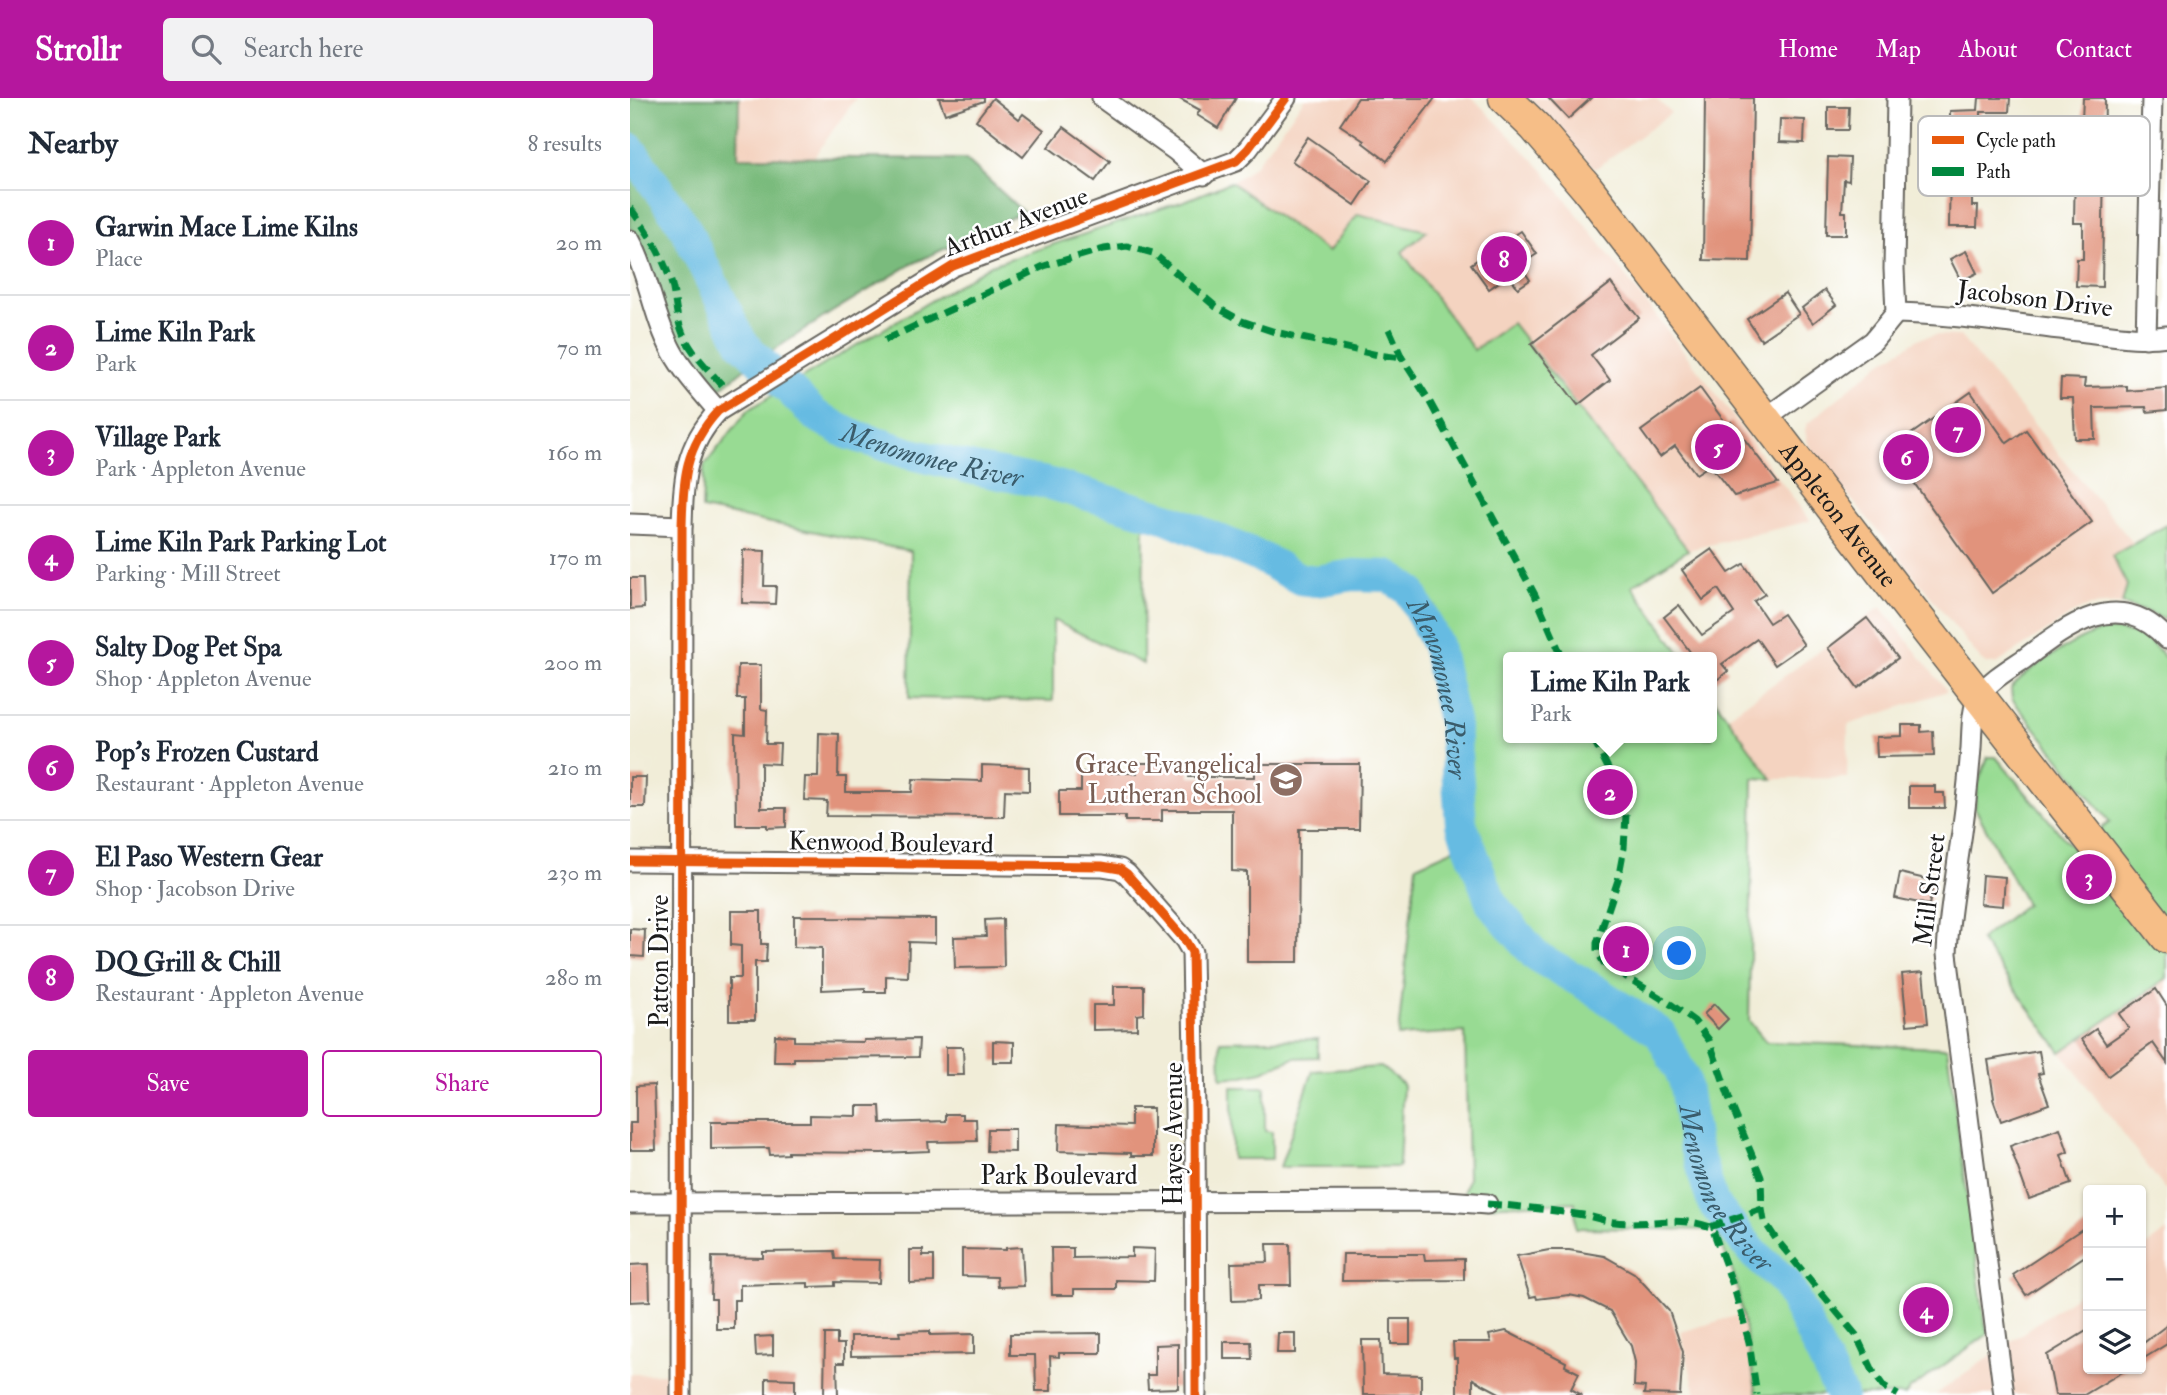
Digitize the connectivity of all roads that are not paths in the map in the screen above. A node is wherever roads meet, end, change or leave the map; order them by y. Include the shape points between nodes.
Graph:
1 (1102, 98) edge
2 (1286, 98) edge
3 (1505, 98) edge
4 (1897, 98) edge
5 (2152, 98) edge
6 (1204, 174) junction
7 (2150, 178) edge
8 (2150, 196) edge
9 (630, 240) edge
10 (1896, 313) junction
11 (2167, 336) edge
12 (2146, 338) junction
13 (718, 411) junction
14 (1764, 419) junction
15 (630, 524) edge
16 (682, 526) junction
17 (2167, 639) edge
18 (1978, 697) junction
19 (630, 861) edge
20 (681, 862) junction
21 (1142, 890) joint
22 (2167, 937) edge
23 (1196, 1202) junction
24 (630, 1203) edge
25 (681, 1203) junction
26 (1487, 1205) dead end
27 (681, 1395) edge
28 (1196, 1395) edge
29 (2004, 1395) edge

1 - 6 street
2 - 6 street, Arthur Avenue via 1236,161
3 - 14 main road, Appleton Avenue via 1587,188
4 - 10 street
5 - 7 street
6 - 13 street, Arthur Avenue via 953,266
8 - 12 street
9 - 13 street via 671,350
10 - 12 street, Jacobson Drive
10 - 14 street via 1873,341
11 - 12 street, Jacobson Drive
13 - 16 street, Patton Drive via 692,447 683,484
14 - 18 main road, Appleton Avenue
15 - 16 street
16 - 20 street, Patton Drive
17 - 18 street via 2138,618 2118,612 2094,614 2052,636
18 - 22 main road, Appleton Avenue
18 - 29 street, Mill Street via 1947,954
19 - 20 street, Kenwood Boulevard
20 - 21 street, Kenwood Boulevard via 1102,866 1120,869
20 - 25 street, Patton Drive
21 - 23 street, Hayes Avenue via 1192,952
23 - 25 street, Park Boulevard
23 - 26 street, Park Boulevard via 1447,1201
23 - 28 street, Hayes Avenue
24 - 25 street, Park Boulevard
25 - 27 street, Patton Drive

